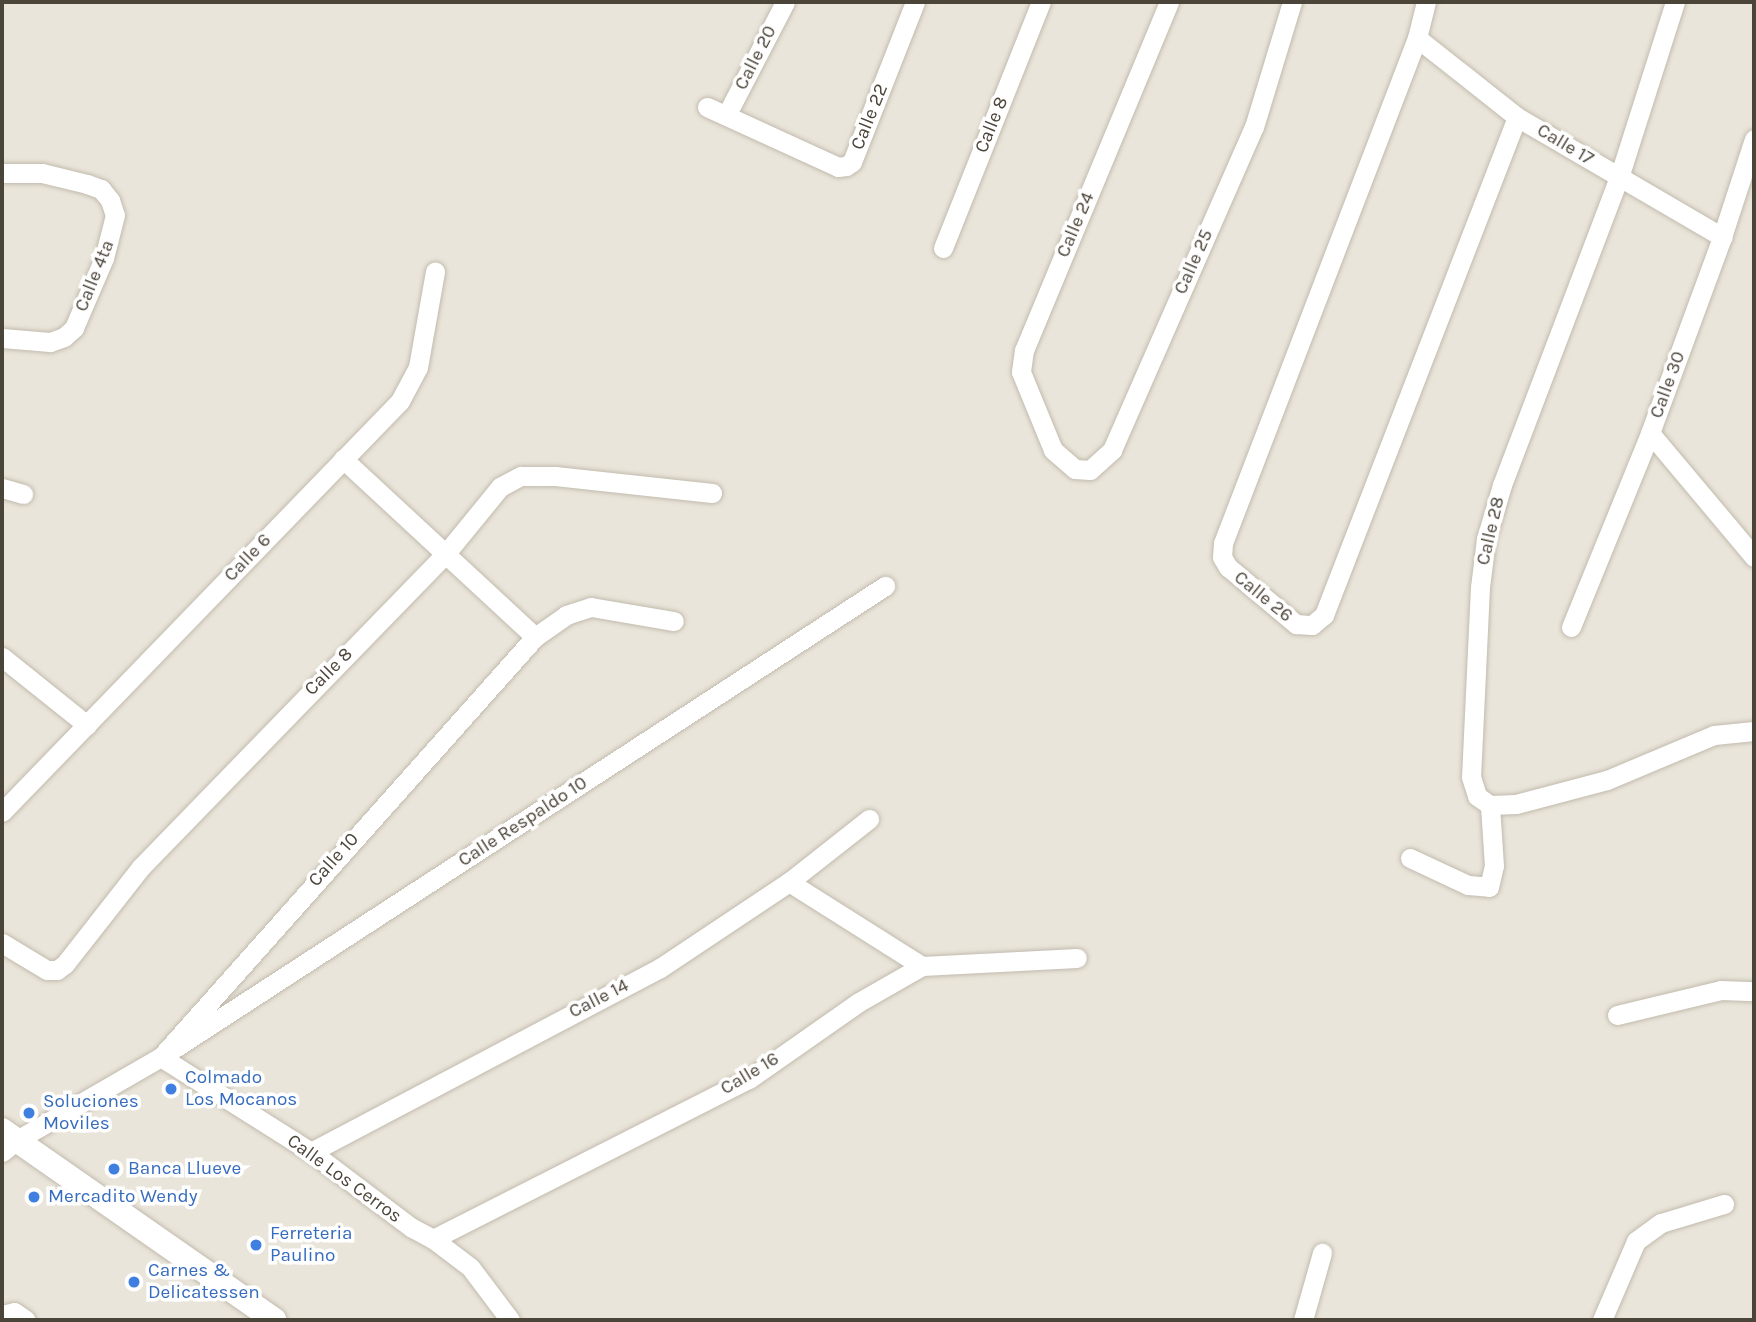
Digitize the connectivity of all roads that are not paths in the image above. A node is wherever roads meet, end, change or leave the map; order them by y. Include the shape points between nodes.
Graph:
1 (785, 2) edge
2 (915, 2) edge
3 (1041, 2) edge
4 (1169, 2) edge
5 (1292, 2) edge
6 (1426, 2) edge
7 (1675, 2) edge
8 (1417, 38) junction
9 (707, 107) dead end
10 (727, 114) junction
11 (1517, 117) junction
12 (1754, 139) edge
13 (2, 173) edge
14 (1619, 177) junction
15 (1722, 237) junction
16 (943, 248) dead end
17 (435, 272) dead end
18 (2, 338) edge
19 (1650, 433) junction
20 (1053, 450) joint
21 (343, 458) junction
22 (2, 488) edge
23 (712, 493) dead end
24 (23, 494) dead end
25 (447, 552) junction
26 (1754, 557) edge
27 (885, 586) dead end
28 (674, 621) dead end
29 (1571, 627) dead end
30 (534, 637) junction
31 (2, 657) edge
32 (87, 725) junction
33 (1754, 731) edge
34 (1490, 804) junction
35 (2, 812) edge
36 (869, 819) dead end
37 (1410, 858) dead end
38 (789, 882) junction
39 (2, 943) edge
40 (1076, 958) dead end
41 (922, 966) junction
42 (1754, 991) edge
43 (1617, 1015) dead end
44 (161, 1057) junction
45 (7, 1141) edge
46 (311, 1152) junction
47 (1724, 1204) dead end
48 (433, 1239) junction
49 (1322, 1253) dead end
50 (2, 1315) edge
51 (26, 1320) edge
52 (274, 1320) edge
53 (510, 1320) edge
54 (1303, 1320) edge
55 (1601, 1320) edge

1 - 10 street, Calle 20
2 - 10 street, Calle 22 via 852,162 838,167
3 - 16 street, Calle 8
4 - 20 street, Calle 24 via 1024,350 1021,372
5 - 20 street, Calle 25 via 1254,127 1111,450 1090,470 1075,469
6 - 8 street, Calle 26
7 - 14 street, Calle 28
8 - 11 street, Calle 17
8 - 11 street, Calle 26 via 1223,543 1222,558 1228,567 1296,624 1312,625 1324,615
9 - 10 street, Calle 22
11 - 14 street, Calle 17
12 - 15 street, Calle 30
13 - 18 street, Calle 4ta via 42,173 101,189 115,215 108,246 74,328 50,342
14 - 15 street, Calle 17
14 - 34 street, Calle 28 via 1502,485 1486,539 1471,777 1477,796
15 - 19 street, Calle 30
17 - 21 street, Calle 6 via 418,367 400,401
19 - 26 street
19 - 29 street, Calle 30
21 - 25 street
21 - 32 street, Calle 6
22 - 24 street
23 - 25 street, Calle 8 via 521,476 500,487
25 - 30 street
25 - 39 street, Calle 8 via 141,867 65,964 47,970
27 - 44 street, Calle Respaldo 10
28 - 30 street, Calle 10 via 591,607 566,615
30 - 44 street, Calle 10
31 - 32 street
32 - 35 street, Calle 6
33 - 34 street via 1714,735 1607,780 1516,804
34 - 37 street via 1494,866 1489,887 1468,885
36 - 38 street, Calle 14
38 - 41 street
38 - 46 street, Calle 14 via 660,968
40 - 41 street, Calle 16
41 - 48 street, Calle 16 via 859,1002 749,1079
42 - 43 street via 1721,990
44 - 45 street, Calle 10
44 - 46 street, Calle Los Cerros
45 - 52 street
46 - 48 street, Calle Los Cerros
47 - 55 street via 1661,1223 1636,1241
48 - 53 street, Calle Los Cerros via 470,1267
49 - 54 street
50 - 51 street via 14,1312

